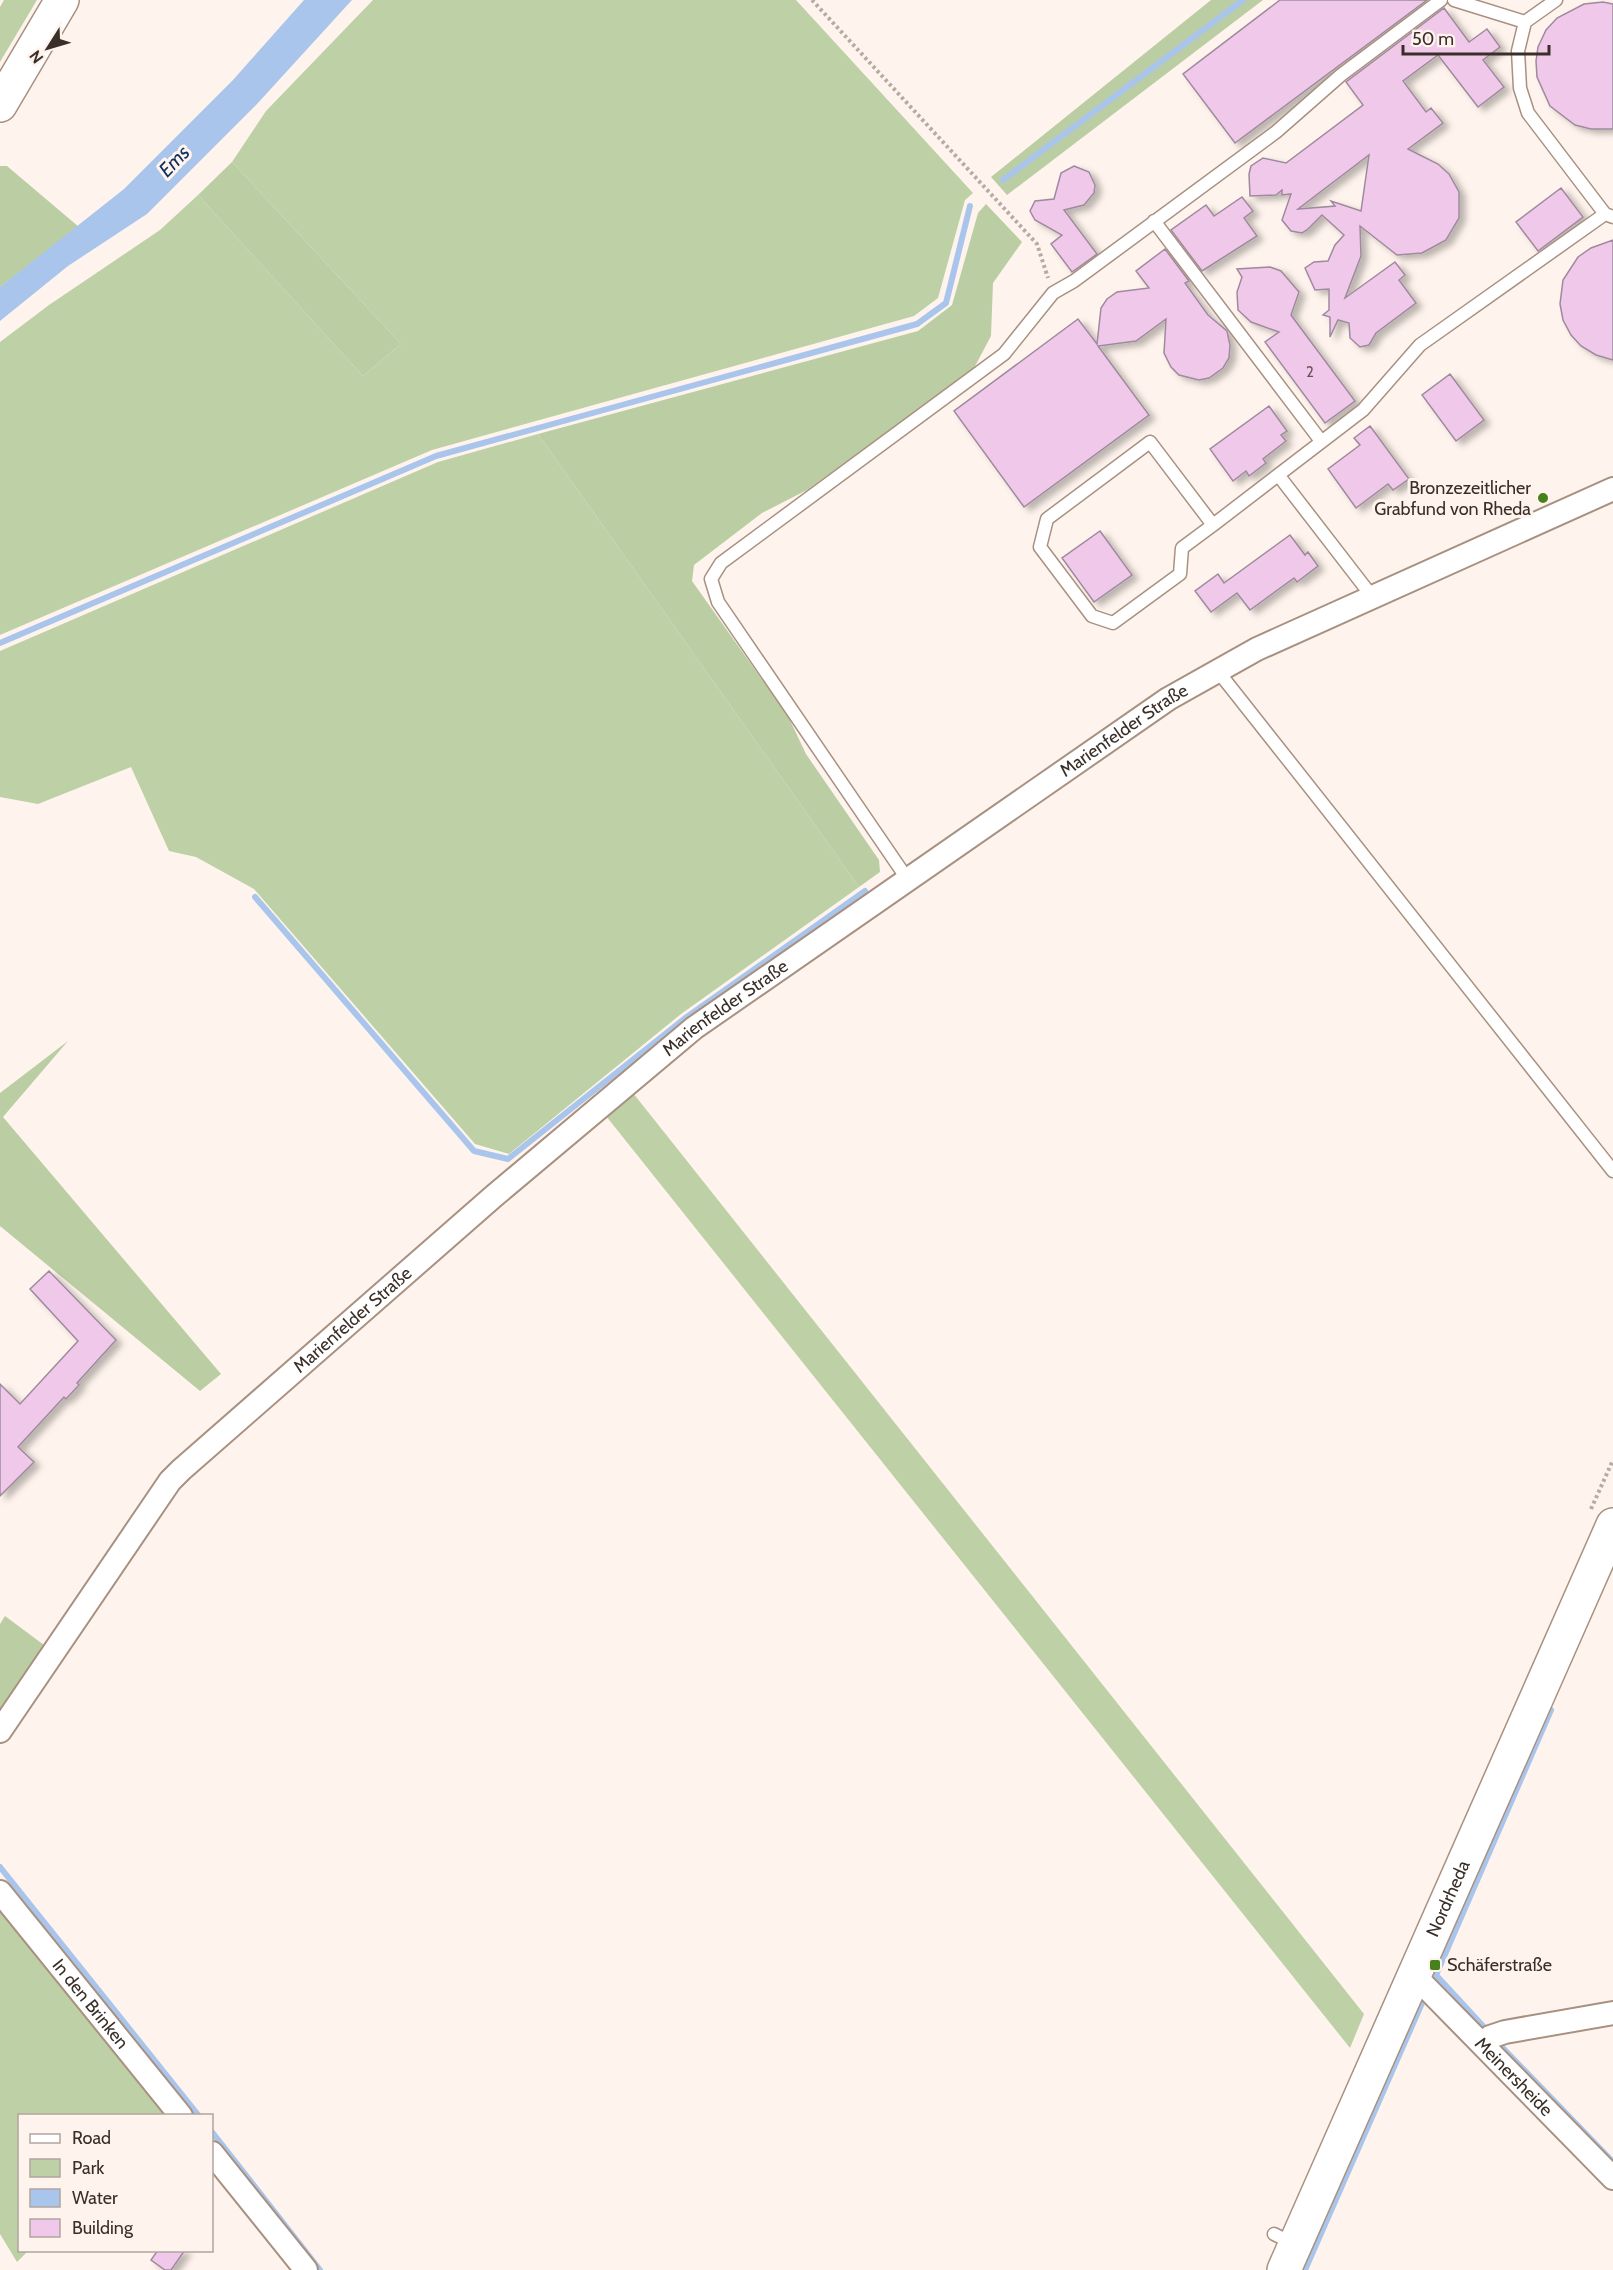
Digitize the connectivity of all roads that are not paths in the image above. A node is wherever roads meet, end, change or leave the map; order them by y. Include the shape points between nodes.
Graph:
1 (62, 0) edge
2 (1441, 0) edge
3 (1454, 0) edge
4 (1556, 0) edge
5 (1526, 22) junction
6 (0, 105) edge
7 (1609, 215) edge
8 (1154, 221) junction
9 (1321, 441) junction
10 (1279, 476) junction
11 (1613, 489) edge
12 (1213, 525) junction
13 (1374, 598) junction
14 (1217, 670) junction
15 (908, 880) junction
16 (1613, 1171) edge
17 (1613, 1525) edge
18 (0, 1731) edge
19 (0, 1892) edge
20 (1414, 1976) junction
21 (1613, 2013) edge
22 (1482, 2043) junction
23 (180, 2114) edge
24 (213, 2153) edge
25 (1613, 2178) edge
26 (1284, 2249) edge
27 (306, 2270) edge

1 - 6 main road
2 - 8 lane via 1341,75 1276,132
3 - 5 lane
4 - 5 lane
5 - 7 lane via 1518,51 1520,88 1528,113
7 - 9 lane via 1420,345 1363,410
8 - 9 lane
8 - 15 lane via 1053,293 1004,354 721,563 711,579 718,602
9 - 10 lane
10 - 12 lane
10 - 13 lane
11 - 13 street, Marienfelder Straße
12 - 12 lane via 1150,442 1047,519 1040,547 1092,616 1113,623 1180,574 1182,548
13 - 14 street, Marienfelder Straße
14 - 15 street, Marienfelder Straße via 1168,699
14 - 16 lane
15 - 18 street, Marienfelder Straße via 694,1028 494,1196 181,1470
17 - 20 main road, Nordrheda
19 - 23 street, In den Brinken
20 - 22 street, Meinersheide
20 - 26 main road, Nordrheda
21 - 22 street via 1505,2032
22 - 25 street, Meinersheide
24 - 27 street

